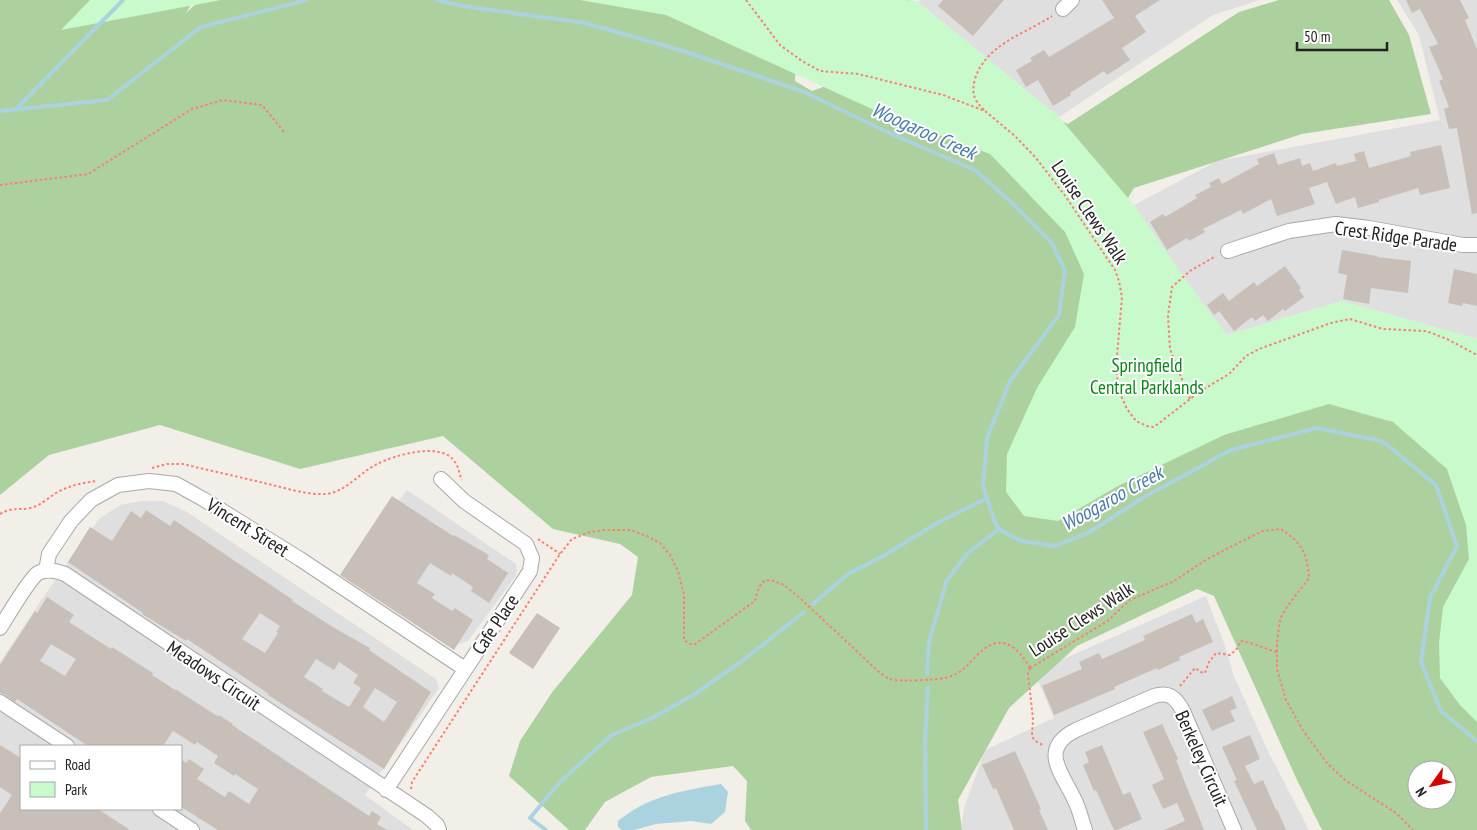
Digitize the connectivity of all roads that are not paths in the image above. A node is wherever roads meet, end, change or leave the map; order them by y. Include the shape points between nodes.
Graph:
1 (1477, 245) edge
2 (1228, 251) road end
3 (441, 479) dead end
4 (46, 571) junction
5 (0, 628) edge
6 (465, 669) junction
7 (0, 702) edge
8 (65, 745) edge
9 (386, 790) junction
10 (162, 810) edge
11 (192, 830) edge
12 (439, 830) edge
13 (1085, 830) edge
14 (1234, 830) edge

1 - 2 street, Crest Ridge Parade via 1463,246 1336,224 1289,231
3 - 6 street, Cafe Place via 464,501 526,544 532,558 530,571
4 - 5 street via 32,580
4 - 6 street, Vincent Street via 49,554 71,521 91,500 118,485 149,481 176,484 300,559
4 - 9 street, Meadows Circuit via 56,570 65,574
6 - 9 street, Cafe Place
7 - 8 street
9 - 12 street, Meadows Circuit via 427,816
10 - 11 street
13 - 14 street, Berkeley Circuit via 1076,803 1058,769 1058,744 1076,730 1154,696 1166,694 1177,700 1183,711

